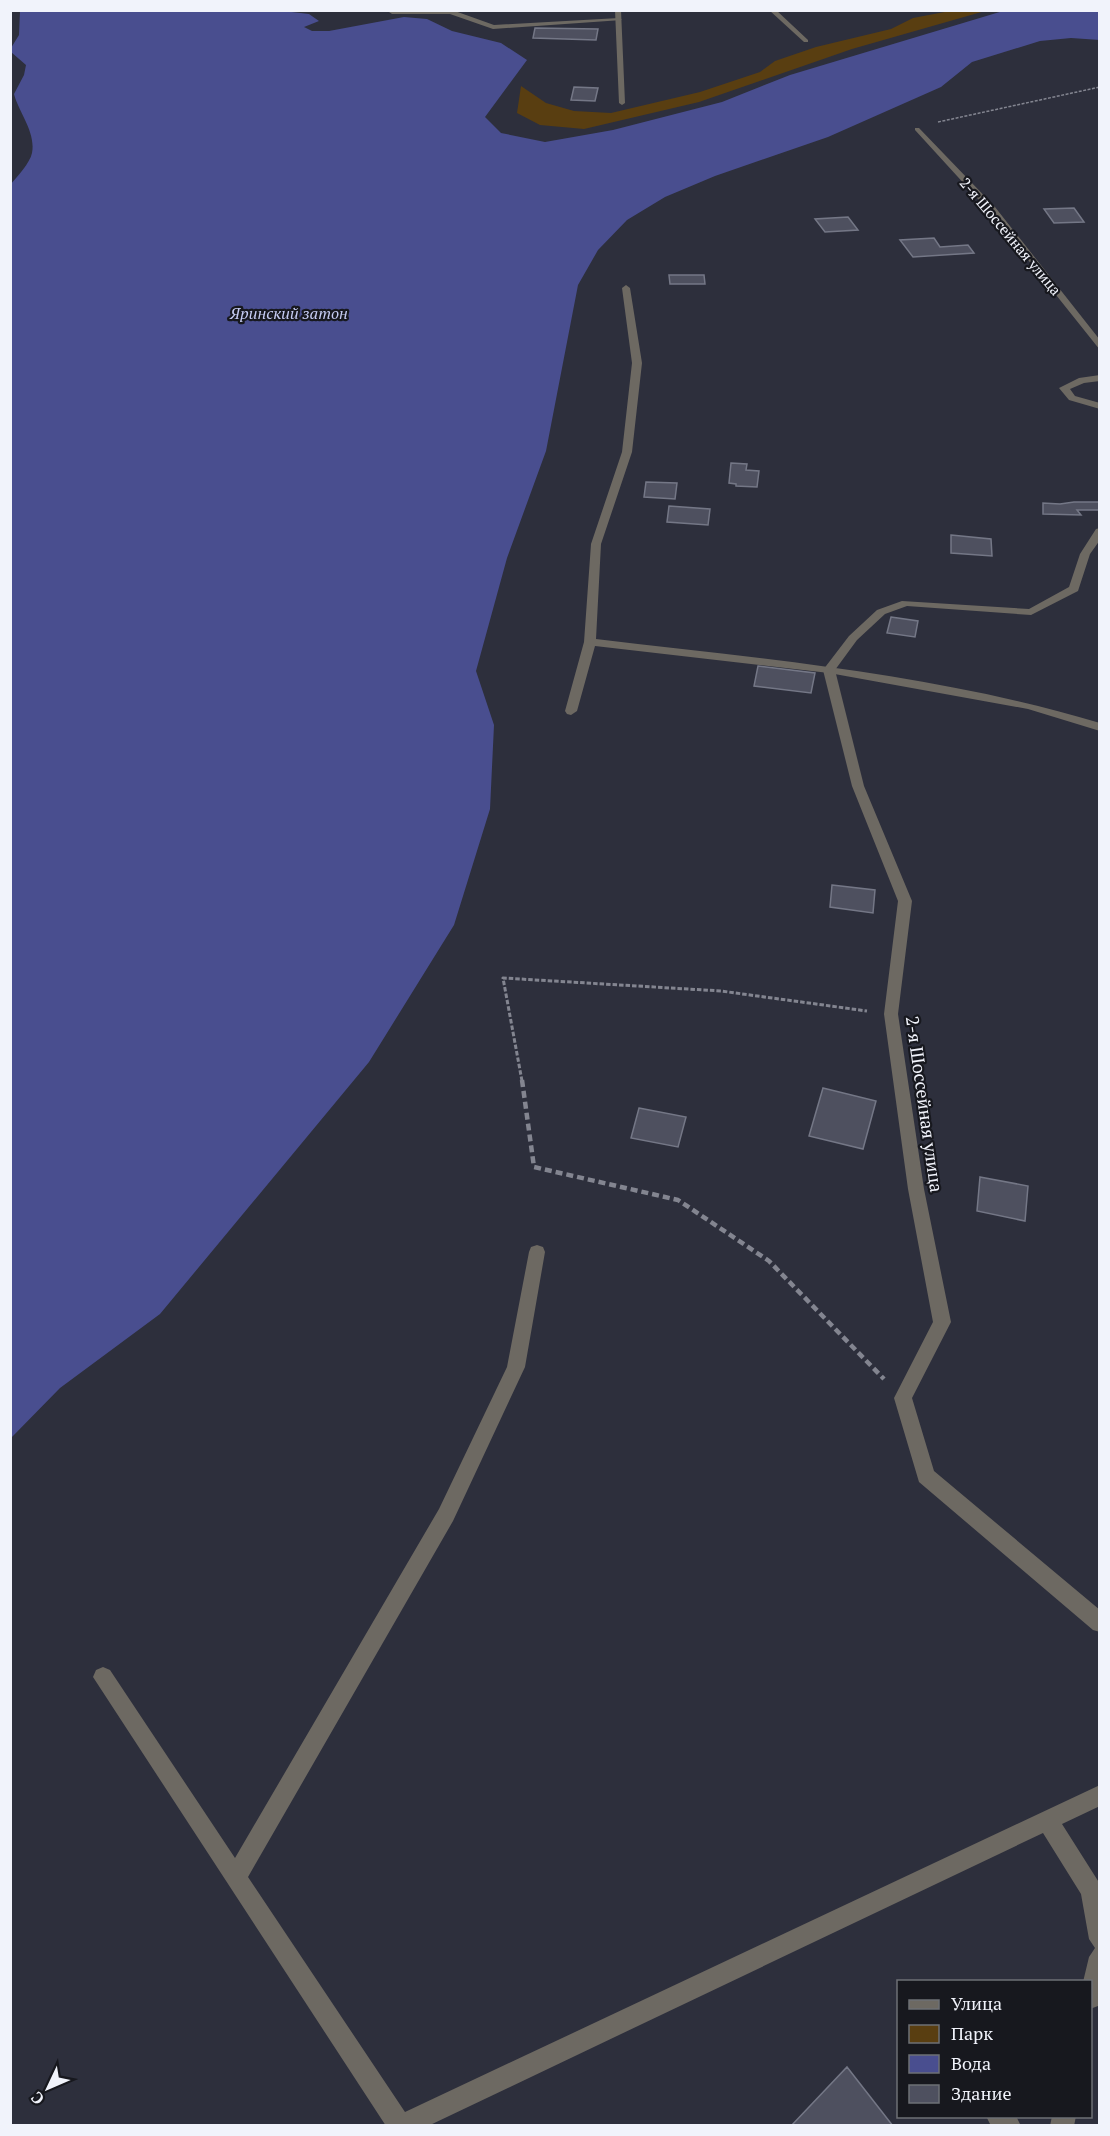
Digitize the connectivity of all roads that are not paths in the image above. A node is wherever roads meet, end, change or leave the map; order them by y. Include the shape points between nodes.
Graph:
1 (618, 10) edge
2 (772, 10) edge
3 (392, 12) edge
4 (619, 20) junction
5 (806, 41) dead end
6 (622, 104) dead end
7 (917, 129) road end
8 (626, 288) dead end
9 (1100, 346) edge
10 (1100, 378) edge
11 (1100, 406) edge
12 (1100, 531) edge
13 (590, 642) junction
14 (829, 670) junction
15 (571, 711) dead end
16 (1100, 727) edge
17 (537, 1252) dead end
18 (1100, 1623) edge
19 (103, 1677) dead end
20 (1100, 1795) edge
21 (1047, 1820) junction
22 (236, 1878) junction
23 (1100, 1939) edge
24 (1100, 1957) edge
25 (1092, 1990) edge
26 (400, 2126) edge

1 - 4 street
2 - 5 street
3 - 4 street via 451,12 494,27
4 - 6 street
7 - 9 street, 2-я Шоссейная улица via 992,209
8 - 13 street via 637,363 627,452 596,544
10 - 11 street via 1064,388 1072,398
12 - 14 street via 1085,554 1074,589 1031,612 906,603 881,612
13 - 14 street
13 - 15 street
14 - 16 street via 1030,706
14 - 18 street, 2-я Шоссейная улица via 858,786 905,901 891,1014 916,1189 942,1322 903,1398 926,1476
17 - 22 street via 516,1367 446,1515
19 - 22 street
20 - 21 street
21 - 23 street via 1091,1890
21 - 26 street
22 - 26 street
24 - 25 street

